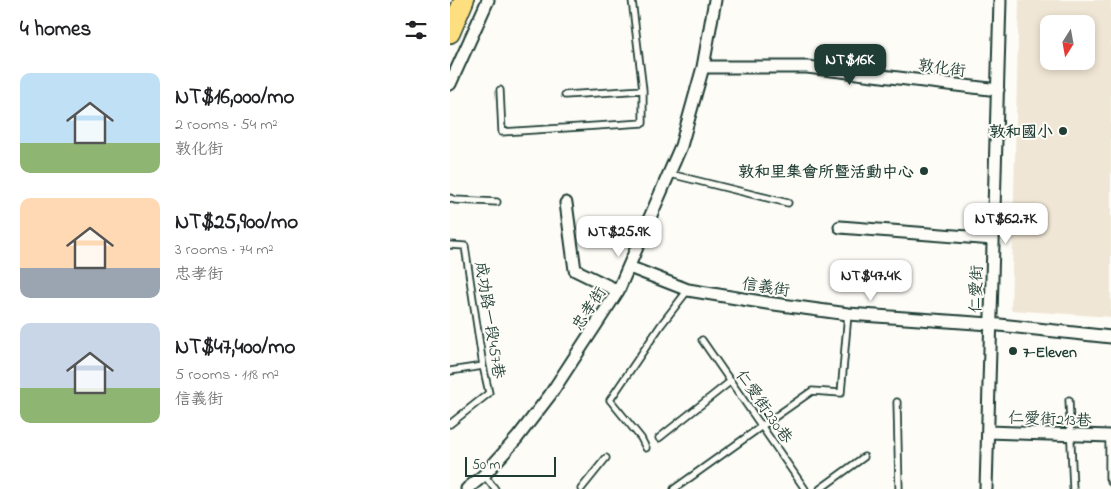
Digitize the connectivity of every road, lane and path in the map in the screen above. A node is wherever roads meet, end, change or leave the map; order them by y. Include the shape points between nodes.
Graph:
1 (464, 0) edge
2 (488, 0) edge
3 (632, 0) edge
4 (715, 0) edge
5 (1000, 0) edge
6 (450, 33) edge
7 (703, 67) junction
8 (450, 84) edge
9 (500, 90) dead end
10 (643, 90) junction
11 (998, 90) junction
12 (564, 95) dead end
13 (670, 174) junction
14 (450, 198) edge
15 (497, 202) dead end
16 (566, 203) dead end
17 (788, 203) dead end
18 (840, 227) dead end
19 (993, 239) junction
20 (450, 245) edge
21 (629, 267) junction
22 (688, 290) junction
23 (618, 291) junction
24 (848, 314) junction
25 (990, 324) junction
26 (1111, 336) edge
27 (702, 340) dead end
28 (483, 366) junction
29 (450, 371) edge
30 (731, 381) junction
31 (1069, 400) dead end
32 (897, 402) dead end
33 (450, 424) edge
34 (762, 426) junction
35 (988, 432) junction
36 (1071, 435) junction
37 (1110, 436) edge
38 (659, 438) dead end
39 (646, 448) dead end
40 (606, 458) dead end
41 (864, 458) dead end
42 (484, 476) junction
43 (1111, 482) edge
44 (467, 489) edge
45 (495, 489) edge
46 (581, 489) edge
47 (674, 489) edge
48 (805, 489) edge
49 (820, 489) edge
50 (899, 489) edge
51 (986, 489) edge
52 (1073, 489) edge

1 - 6 main road
2 - 8 street
3 - 10 lane
4 - 7 street, 忠孝街
5 - 11 street, 仁愛街
7 - 11 street, 敦化街 via 807,68
7 - 13 street, 忠孝街
9 - 10 lane via 502,132 643,123
10 - 12 lane
11 - 19 street, 仁愛街
13 - 17 lane
13 - 21 street, 忠孝街
14 - 15 lane
16 - 23 street via 575,270
18 - 19 street
19 - 25 street, 仁愛街
20 - 28 lane, 成功路一段457巷 via 465,246
21 - 22 street, 信義街
21 - 23 street, 忠孝街
22 - 24 street, 信義街
22 - 39 lane via 610,400
23 - 42 street, 忠孝街 via 550,395
24 - 25 street, 信義街
24 - 34 lane via 841,393 812,391
25 - 26 street, 信義街
25 - 35 street, 仁愛街
27 - 30 lane, 仁愛街230巷
28 - 29 lane
28 - 33 lane, 成功路一段457巷 via 489,392
30 - 34 lane, 仁愛街230巷
30 - 38 lane
31 - 36 lane
32 - 50 lane
34 - 47 lane
34 - 48 lane, 仁愛街230巷
35 - 36 street, 仁愛街213巷
35 - 51 street, 仁愛街
36 - 37 street, 仁愛街213巷
36 - 52 lane
37 - 43 lane
40 - 46 lane
41 - 49 lane
42 - 44 street, 忠孝街
42 - 45 lane

